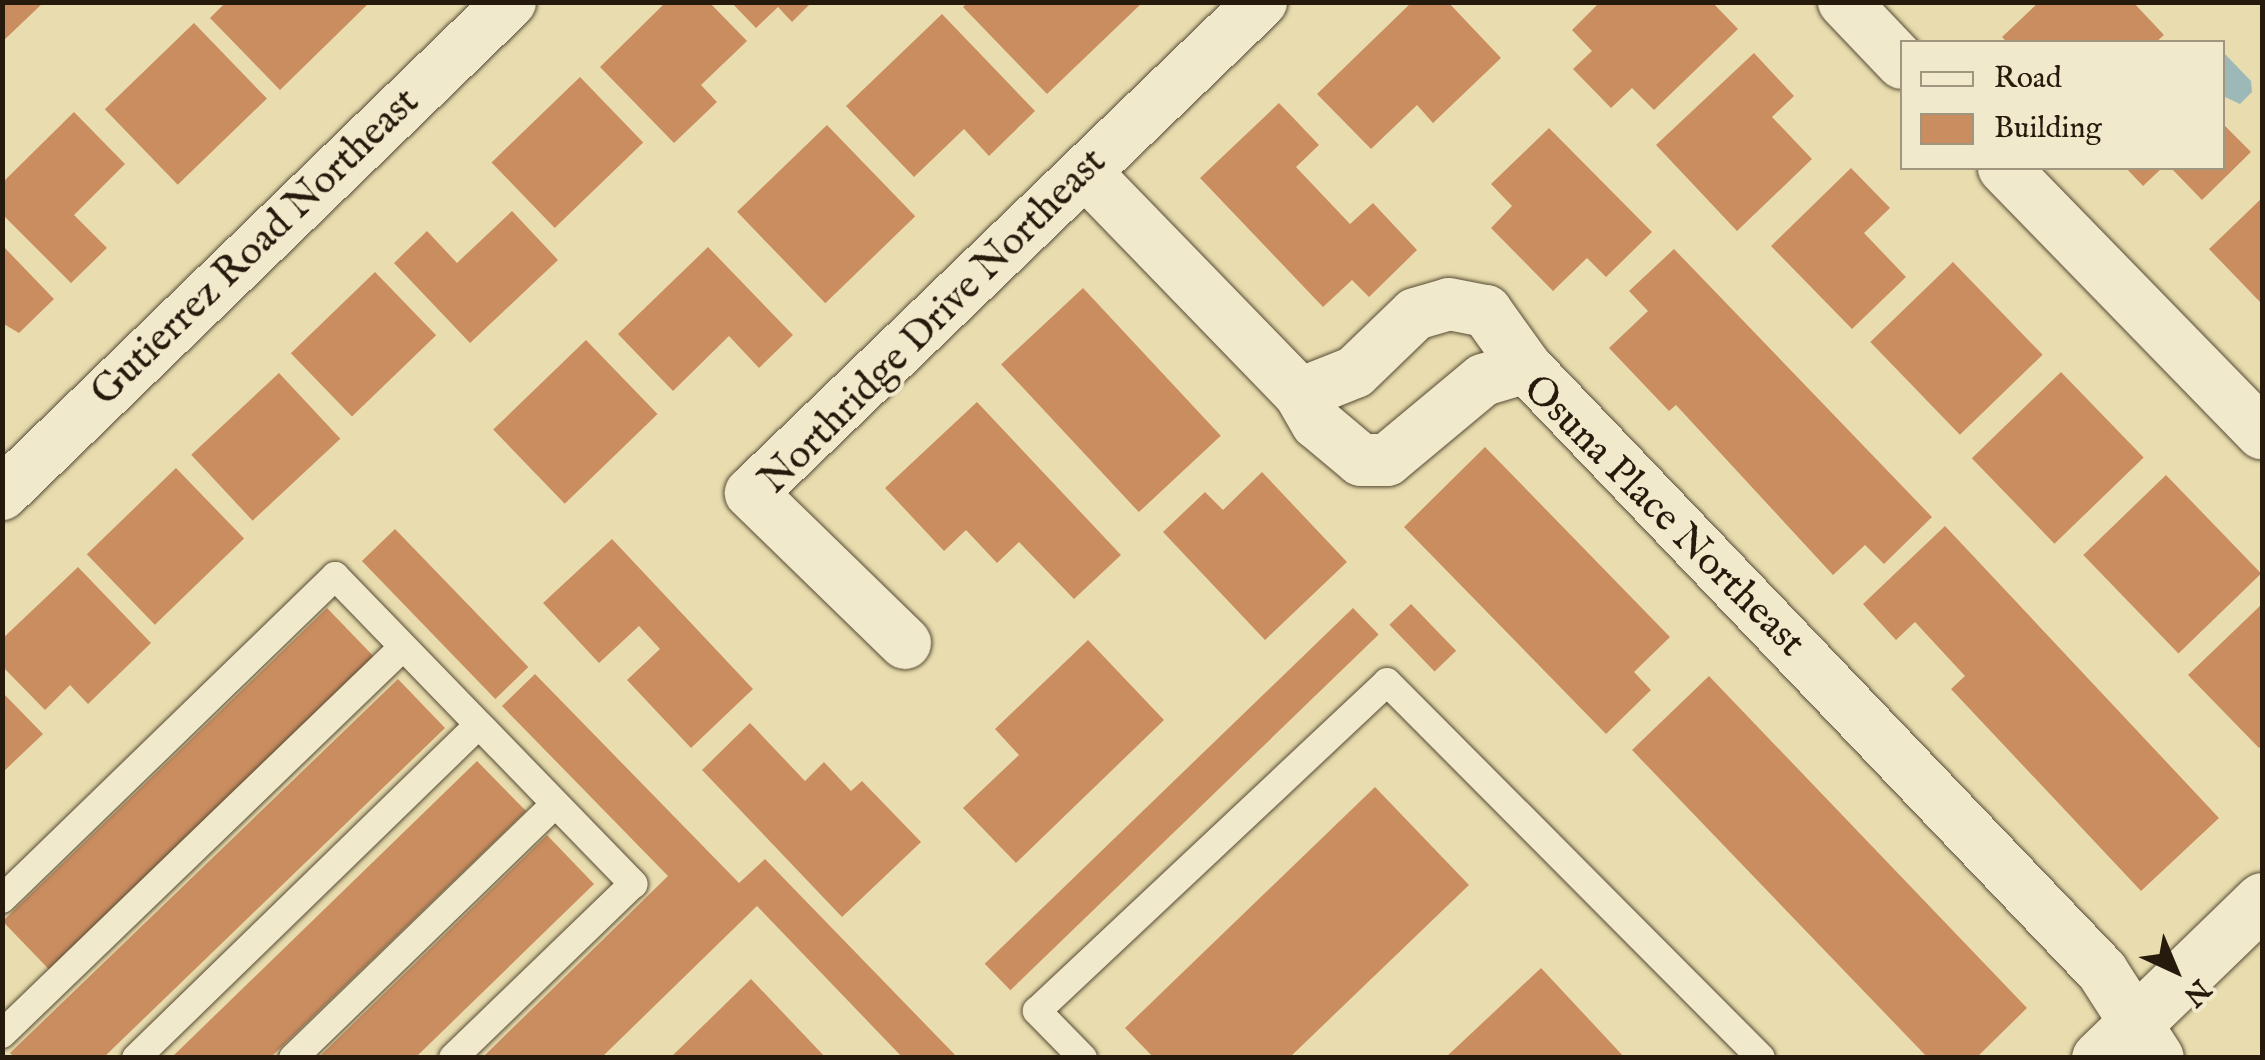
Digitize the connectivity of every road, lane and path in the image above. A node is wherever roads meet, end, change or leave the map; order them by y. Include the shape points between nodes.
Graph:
1 (510, 2) edge
2 (1262, 2) edge
3 (1844, 2) edge
4 (1900, 61) edge
5 (2006, 170) edge
6 (1085, 172) junction
7 (1526, 368) junction
8 (1300, 394) junction
9 (2262, 433) edge
10 (2, 494) edge
11 (905, 644) dead end
12 (402, 646) junction
13 (479, 726) junction
14 (555, 804) junction
15 (2, 899) edge
16 (2262, 900) edge
17 (2, 1034) edge
18 (2130, 1047) edge
19 (136, 1058) edge
20 (293, 1058) edge
21 (453, 1058) edge
22 (1083, 1058) edge
23 (1761, 1058) edge

1 - 10 street, Gutierrez Road Northeast
2 - 6 street, Northridge Drive Northeast
3 - 4 street
5 - 9 street
6 - 8 street, Osuna Place Northeast
6 - 11 street, Northridge Drive Northeast via 750,492
7 - 8 street via 1486,310 1448,304 1415,314 1355,372
7 - 8 street, Osuna Place Northeast via 1483,380 1387,460 1361,460 1316,423
7 - 18 street, Osuna Place Northeast via 2102,971
12 - 13 lane
12 - 15 lane via 335,576
12 - 17 lane
13 - 14 lane
13 - 19 lane
14 - 20 lane
14 - 21 lane via 632,884
16 - 18 street
22 - 23 lane via 1037,1010 1387,682

